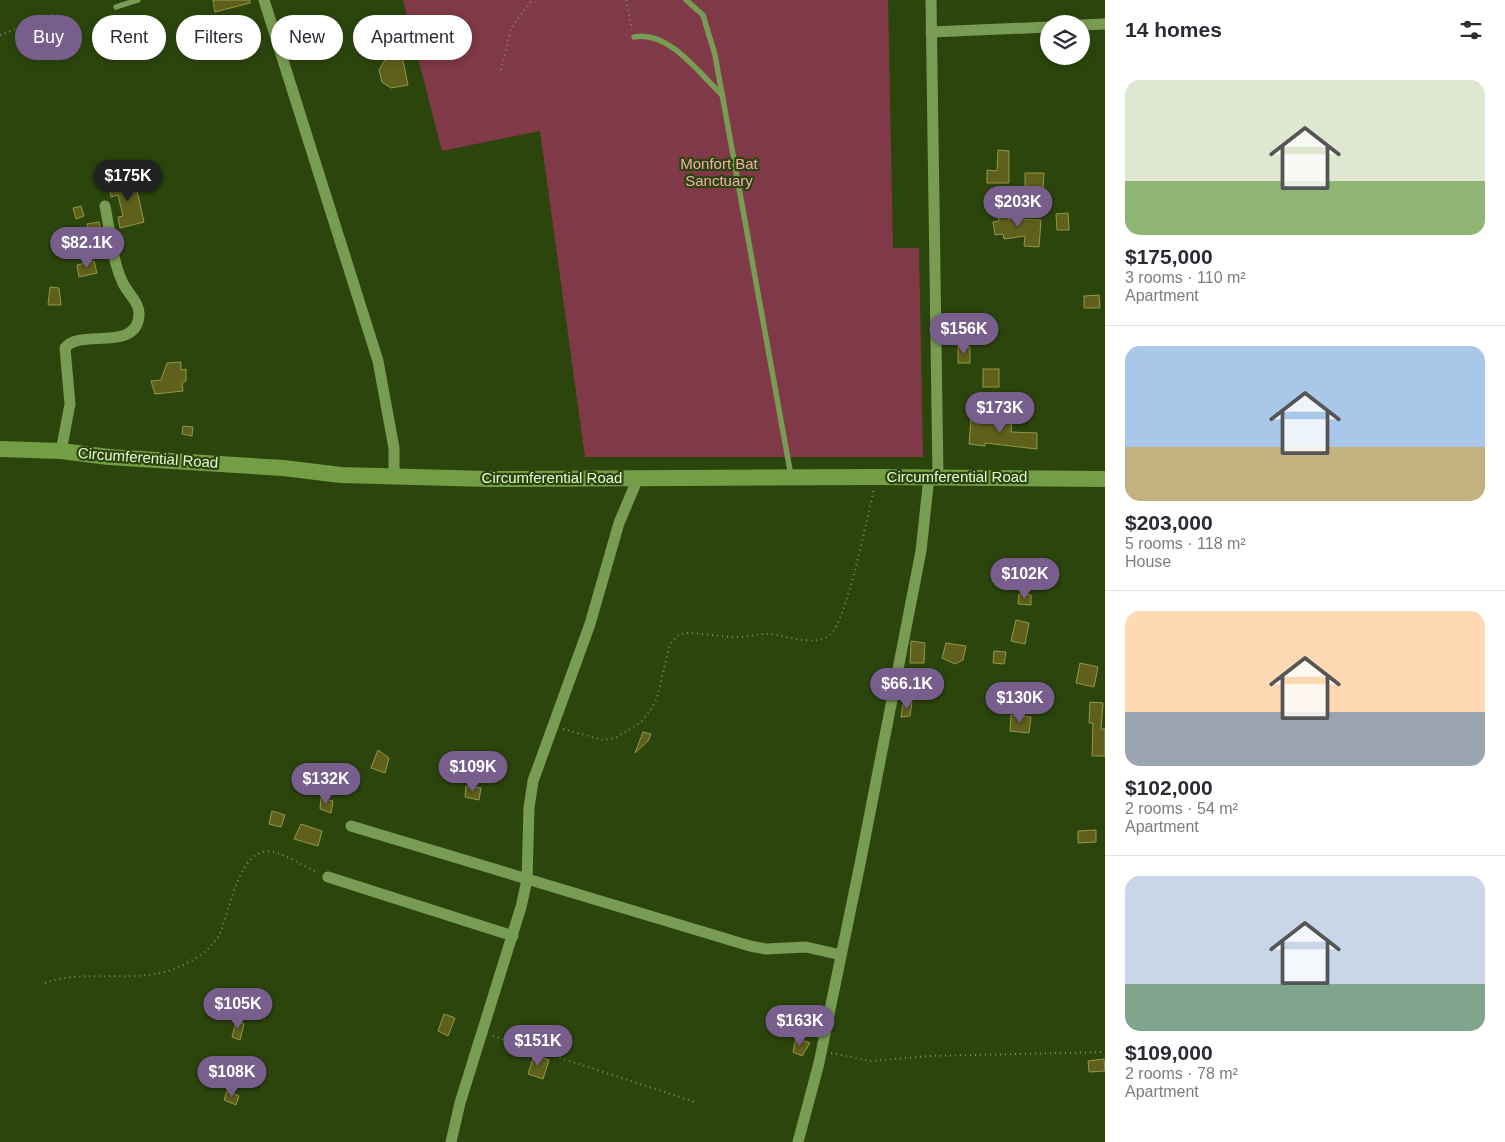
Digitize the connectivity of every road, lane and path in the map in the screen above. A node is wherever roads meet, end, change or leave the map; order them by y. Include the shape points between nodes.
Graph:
1 (138, 0) edge
2 (264, 0) edge
3 (532, 0) edge
4 (626, 0) edge
5 (686, 0) edge
6 (931, 0) edge
7 (116, 7) dead end
8 (1105, 24) edge
9 (1090, 25) edge
10 (1040, 27) edge
11 (15, 29) edge
12 (931, 32) junction
13 (0, 35) edge
14 (634, 37) joint
15 (501, 70) dead end
16 (722, 95) junction
17 (105, 206) dead end
18 (0, 449) edge
19 (61, 451) junction
20 (878, 476) junction
21 (394, 477) junction
22 (933, 477) junction
23 (638, 478) junction
24 (791, 478) junction
25 (1105, 479) edge
26 (554, 726) junction
27 (351, 826) dead end
28 (328, 877) joint
29 (526, 880) junction
30 (513, 936) junction
31 (841, 955) junction
32 (45, 983) dead end
33 (484, 1032) junction
34 (821, 1051) junction
35 (1105, 1052) edge
36 (695, 1102) dead end
37 (451, 1142) edge
38 (798, 1142) edge

1 - 7 lane
2 - 21 street via 378,361 394,448
3 - 15 path via 511,28
4 - 14 path
5 - 16 lane via 703,15
6 - 12 street
8 - 9 street
10 - 12 street
11 - 13 path
12 - 22 street
14 - 16 lane via 644,35 662,40
16 - 24 lane
17 - 19 street via 120,279 138,307 139,315 125,336 72,342 65,348 70,404
18 - 19 main road, Circumferential Road
19 - 21 main road, Circumferential Road
20 - 22 main road, Circumferential Road
20 - 24 main road, Circumferential Road
20 - 26 path via 846,601 837,627 830,636 807,640 765,634 742,637 686,633 677,636 670,644 657,698 640,724 615,738 603,740
21 - 23 main road, Circumferential Road
22 - 25 main road, Circumferential Road
22 - 31 street
23 - 24 main road, Circumferential Road
23 - 26 street via 619,523 590,624
26 - 29 street via 530,794
27 - 29 street
28 - 30 street
28 - 32 path via 272,852 258,852 240,874 217,938 199,958 173,970 150,974 59,978
29 - 30 street
29 - 31 street via 750,946 766,949 806,946
30 - 33 street
31 - 34 street
33 - 36 path
33 - 37 street via 460,1103
34 - 35 path via 871,1061 930,1056
34 - 38 street

